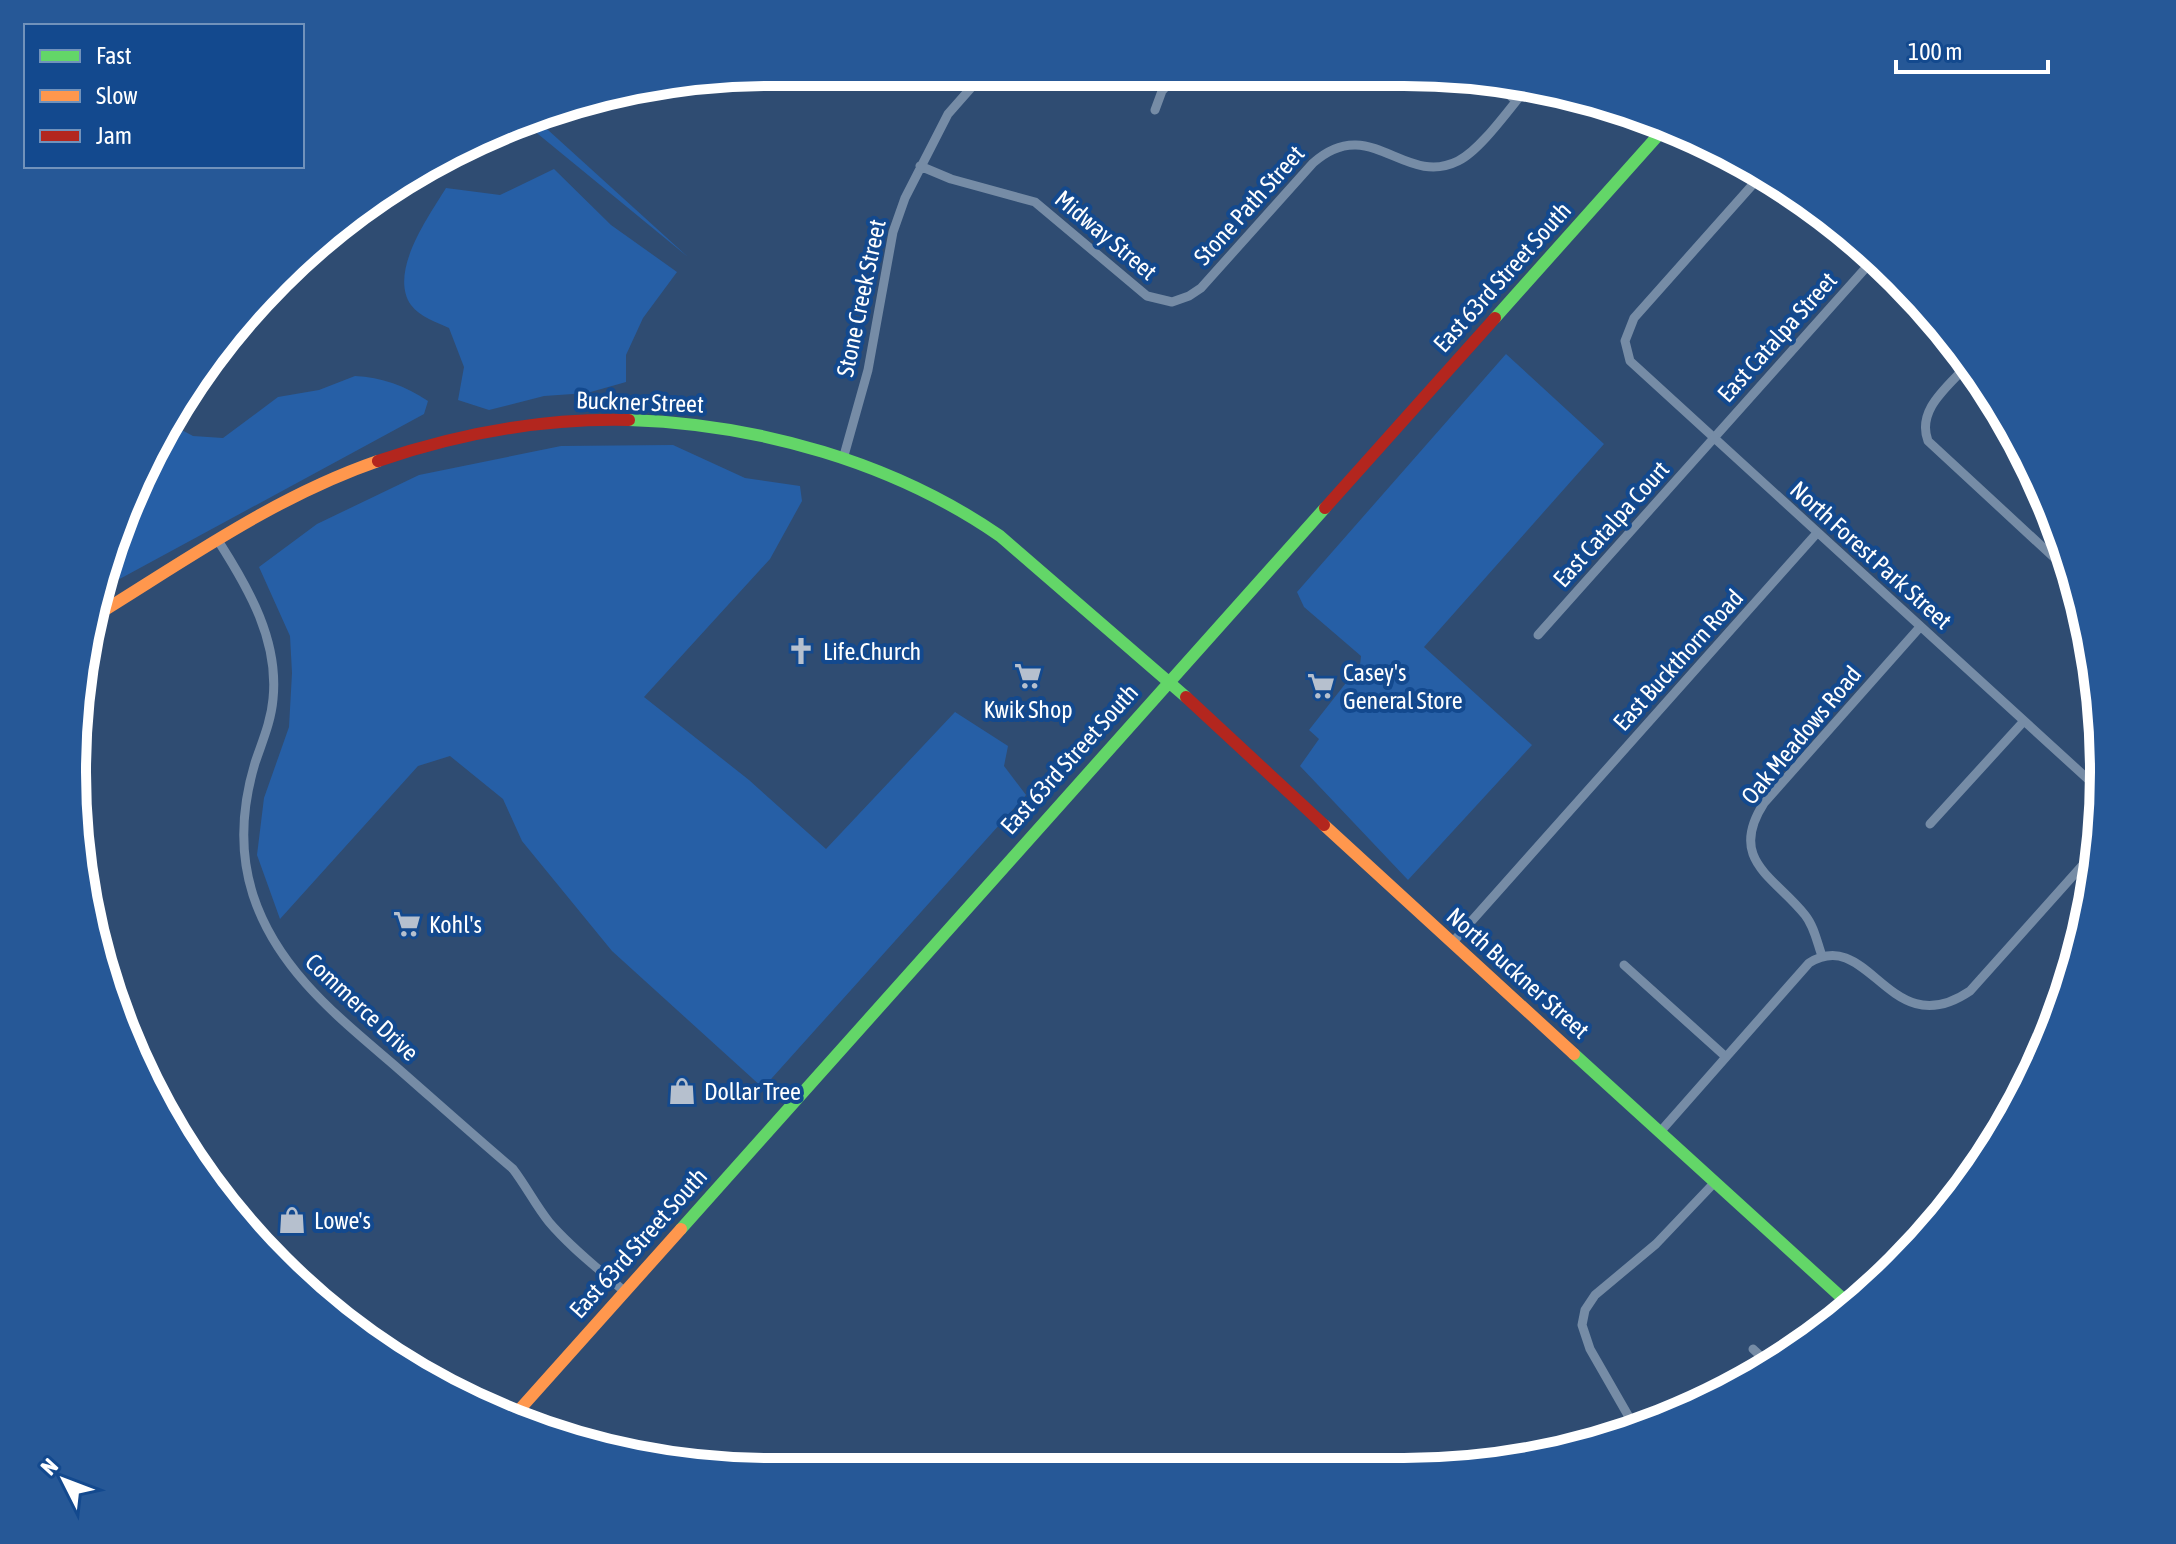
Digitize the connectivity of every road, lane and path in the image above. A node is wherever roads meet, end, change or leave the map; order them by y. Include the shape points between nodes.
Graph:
1 (973, 86) edge
2 (1166, 86) edge
3 (1509, 94) edge
4 (1520, 96) edge
5 (1516, 101) junction
6 (1155, 110) dead end
7 (1659, 135) edge
8 (920, 166) junction
9 (1754, 183) edge
10 (1867, 266) edge
11 (1177, 301) joint
12 (1961, 372) edge
13 (1714, 439) junction
14 (843, 459) junction
15 (1817, 533) junction
16 (219, 542) junction
17 (2057, 560) edge
18 (105, 610) edge
19 (1920, 627) junction
20 (1538, 635) dead end
21 (1156, 669) joint
22 (1169, 680) junction
23 (2024, 721) junction
24 (2090, 781) edge
25 (1930, 824) dead end
26 (2084, 864) edge
27 (1452, 943) junction
28 (1822, 956) junction
29 (1624, 965) dead end
30 (1726, 1057) junction
31 (1660, 1132) junction
32 (1715, 1182) junction
33 (625, 1292) junction
34 (1843, 1299) edge
35 (1753, 1349) dead end
36 (1761, 1357) edge
37 (519, 1410) edge
38 (1631, 1420) edge

1 - 8 street, Stone Creek Street via 948,114
2 - 6 street
3 - 5 street
4 - 5 street, Stone Path Street
5 - 11 street, Stone Path Street via 1474,150 1455,163 1424,167 1356,144 1326,153 1201,288
7 - 22 main road, East 63rd Street South
8 - 11 street, Midway Street via 1035,202 1147,296
8 - 14 street, Stone Creek Street via 893,232 868,370
9 - 13 street, North Forest Park Street via 1634,318 1625,341 1632,364
10 - 13 street, East Catalpa Street
12 - 17 street via 1929,409 1928,441
13 - 15 street, North Forest Park Street
13 - 20 street, East Catalpa Court
14 - 16 main road, Buckner Street via 732,429 647,419 531,423 463,434 352,470
14 - 21 main road, Buckner Street via 920,491 997,533
15 - 19 street, North Forest Park Street
15 - 27 street, East Buckthorn Road
16 - 18 main road, Buckner Street
16 - 33 street, Commerce Drive via 260,615 273,667 270,717 249,784 243,828 253,895 275,944 291,969 338,1017 513,1169 563,1238
19 - 23 street, North Forest Park Street
19 - 28 street, Oak Meadows Road via 1756,818 1756,861 1766,878 1808,918
21 - 22 main road, North Buckner Street
22 - 27 main road, North Buckner Street
22 - 33 main road, East 63rd Street South
23 - 24 street, North Forest Park Street
23 - 25 street
26 - 28 street via 1970,991 1955,1000 1913,1004 1855,961
27 - 31 main road, North Buckner Street
28 - 30 street via 1809,963
29 - 30 street
30 - 31 street
31 - 32 main road, North Buckner Street
32 - 34 main road, North Buckner Street
32 - 38 street via 1585,1310 1582,1325 1590,1349
33 - 37 main road, East 63rd Street South
35 - 36 street

